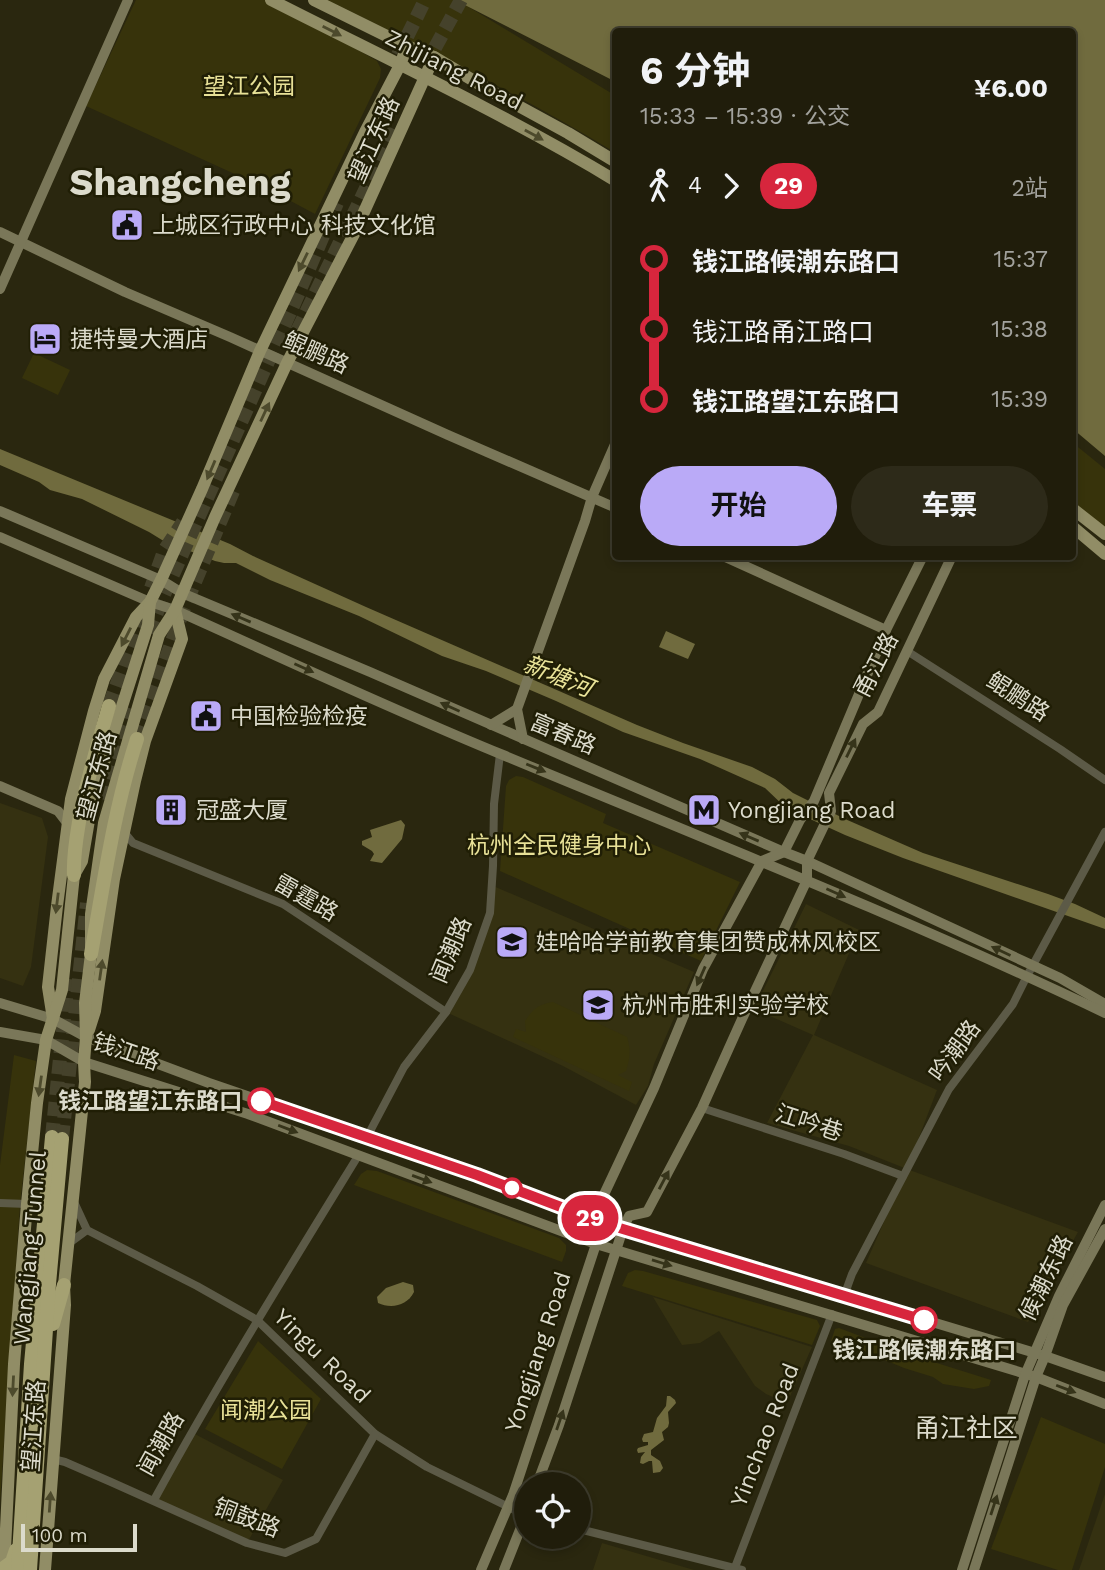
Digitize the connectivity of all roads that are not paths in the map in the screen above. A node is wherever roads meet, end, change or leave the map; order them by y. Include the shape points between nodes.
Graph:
1 (128, 0) edge
2 (271, 0) edge
3 (314, 0) edge
4 (407, 46) junction
5 (434, 57) junction
6 (400, 65) junction
7 (426, 76) junction
8 (612, 160) edge
9 (612, 179) edge
10 (0, 232) edge
11 (21, 241) junction
12 (0, 289) edge
13 (260, 351) junction
14 (287, 363) junction
15 (612, 451) edge
16 (592, 497) junction
17 (612, 506) edge
18 (0, 511) edge
19 (1076, 511) edge
20 (1076, 530) edge
21 (1105, 534) edge
22 (0, 537) edge
23 (1105, 554) edge
24 (732, 560) edge
25 (921, 560) edge
26 (950, 560) edge
27 (161, 580) junction
28 (182, 593) junction
29 (150, 602) junction
30 (175, 610) junction
31 (886, 630) junction
32 (907, 651) junction
33 (109, 706) tunnel mouth
34 (517, 709) junction
35 (491, 725) junction
36 (137, 738) tunnel mouth
37 (523, 739) junction
38 (500, 754) junction
39 (1105, 780) edge
40 (0, 786) edge
41 (71, 799) junction
42 (58, 811) junction
43 (68, 824) junction
44 (123, 832) junction
45 (1105, 832) edge
46 (133, 843) junction
47 (120, 849) junction
48 (784, 852) junction
49 (762, 861) junction
50 (807, 861) junction
51 (74, 876) junction
52 (807, 880) junction
53 (91, 954) junction
54 (1030, 971) junction
55 (0, 1003) edge
56 (1105, 1004) edge
57 (446, 1012) junction
58 (1105, 1013) edge
59 (53, 1019) junction
60 (0, 1031) edge
61 (86, 1037) junction
62 (46, 1040) junction
63 (84, 1062) junction
64 (702, 1108) junction
65 (57, 1138) tunnel mouth
66 (367, 1138) junction
67 (358, 1156) junction
68 (903, 1176) junction
69 (73, 1200) junction
70 (0, 1203) edge
71 (27, 1205) junction
72 (1105, 1205) edge
73 (603, 1223) junction
74 (623, 1228) junction
75 (1105, 1229) edge
76 (87, 1230) junction
77 (68, 1244) junction
78 (596, 1244) junction
79 (618, 1250) junction
80 (64, 1285) junction
81 (844, 1296) junction
82 (832, 1314) junction
83 (257, 1320) junction
84 (1040, 1354) junction
85 (40, 1360) junction
86 (1030, 1376) junction
87 (1105, 1377) edge
88 (1105, 1404) edge
89 (375, 1434) junction
90 (53, 1459) junction
91 (541, 1472) edge
92 (154, 1500) junction
93 (507, 1508) junction
94 (514, 1511) edge
95 (22, 1521) junction
96 (591, 1532) edge
97 (514, 1544) edge
98 (31, 1566) edge
99 (737, 1569) edge
100 (2, 1570) edge
101 (18, 1570) edge
102 (45, 1570) edge
103 (481, 1570) edge
104 (503, 1570) edge
105 (962, 1570) edge
106 (974, 1570) edge

1 - 11 street
2 -> 6 main road, Zhijiang Road
3 - 4 main road, Zhijiang Road
4 - 5 main road, Zhijiang Road
4 - 6 main road, 望江东路
5 - 7 main road, 望江东路
5 - 8 main road, Zhijiang Road
6 - 7 main road, Zhijiang Road
6 -> 13 main road, 望江东路
7 -> 9 main road, Zhijiang Road
7 - 14 main road, 望江东路 via 354,234
10 - 11 street, 鲲鹏路
11 - 12 street
11 - 13 street, 鲲鹏路
13 - 14 street, 鲲鹏路
13 -> 27 main road, 望江东路
14 - 16 street, 鲲鹏路
28 -> 14 main road, 望江东路
15 - 16 street
16 - 17 street, 鲲鹏路
16 - 34 street
18 - 27 street, 富春路
19 - 21 main road
20 - 23 main road
22 - 29 street, 富春路
24 - 31 street
25 - 31 street, 甬江路
26 - 32 street, 甬江路
27 - 28 street, 富春路
27 - 29 main road, 望江东路
28 - 30 main road, 望江东路
35 -> 28 street, 富春路
29 - 30 street, 富春路
29 -> 41 main road via 136,617 104,679
29 - 51 main road, 望江东路 via 148,625 93,797 82,861
30 -> 38 street, 富春路
30 - 44 main road via 181,639 145,741
30 - 53 main road, 望江东路 via 159,635 104,823 90,914
31 - 48 street, 甬江路 via 814,801
32 - 39 street, 鲲鹏路
50 -> 32 street, 甬江路 via 831,811 830,793 863,724 878,712
33 - 51 highway via 81,813
34 - 35 street
34 - 37 street
35 - 37 street, 富春路
36 - 53 highway via 111,837
48 -> 37 street, 富春路
38 -> 49 street, 富春路
38 - 57 street, 闻潮路 via 490,913 470,970
40 - 42 street
41 - 42 street
41 - 43 main road
42 - 43 street
43 -> 59 main road via 48,987
44 - 46 street, 雷霆路
44 - 47 main road
45 - 54 street, 吟潮路
46 - 47 street
46 - 57 street, 雷霆路 via 283,904
61 -> 47 main road via 95,1011
48 - 49 street
48 - 50 street, 富春路
49 - 52 street, 富春路
49 -> 73 street, Yongjiang Road via 703,969 600,1203
50 - 52 street
54 -> 50 street, 富春路
51 - 59 main road, 望江东路 via 62,990
52 -> 54 street, 富春路
52 - 64 street
53 - 61 main road, 望江东路
54 - 56 street, 富春路 via 1060,978
54 - 58 street, 富春路
54 - 68 street, 吟潮路 via 1013,1004 949,1089
55 - 59 street, 钱江路
57 - 66 street, 闻潮路 via 404,1067
59 - 61 street, 钱江路
59 - 62 main road, 望江东路
60 - 62 street, 钱江路
61 - 63 main road, 望江东路
61 - 66 street, 钱江路
62 - 63 street, 钱江路
62 -> 71 main road, 望江东路
63 -> 67 street, 钱江路 via 248,1114
63 - 69 main road, 望江东路
64 - 68 street, 江吟巷
74 -> 64 street via 629,1216 648,1212
65 - 85 highway, Wangjiang Tunnel
66 - 73 street, 钱江路
67 -> 78 street, 钱江路
67 - 83 street, 闻潮路
68 - 81 street, 吟潮路
69 - 76 street
69 - 77 main road, 望江东路
70 - 71 street
71 -> 100 main road, 望江东路
72 - 84 street, 候潮东路 via 1059,1296
73 - 74 street, 钱江路
73 - 78 street, Yongjiang Road
74 - 79 street, Yongjiang Road
74 - 81 street, 钱江路
75 - 84 street, 候潮东路
76 - 77 street
76 - 83 street, Yingu Road
77 - 80 main road, 望江东路
78 - 79 street, 钱江路
78 - 93 street, Yongjiang Road
79 -> 82 street, 钱江路
91 -> 79 street, Yongjiang Road
80 - 85 highway
80 - 90 main road, 望江东路
81 - 84 street, 钱江路
82 - 86 street, 钱江路
82 - 99 street, Yinchao Road
83 - 89 street, Yingu Road
83 - 92 street, 闻潮路
84 - 86 street, 候潮东路
84 - 87 street, 钱江路
85 - 95 highway
85 - 98 highway
86 -> 88 street, 钱江路
86 - 105 street, 候潮东路
106 -> 86 street, 候潮东路
89 - 92 street, 铜鼓路 via 316,1539 285,1553 247,1543
89 - 93 street, Yingu Road
90 - 92 street, 铜鼓路
102 -> 90 main road, 望江东路
93 - 94 street, Yingu Road
93 - 103 street, Yongjiang Road
95 - 100 highway via 16,1554
95 - 101 highway
96 - 99 street
97 - 104 street

